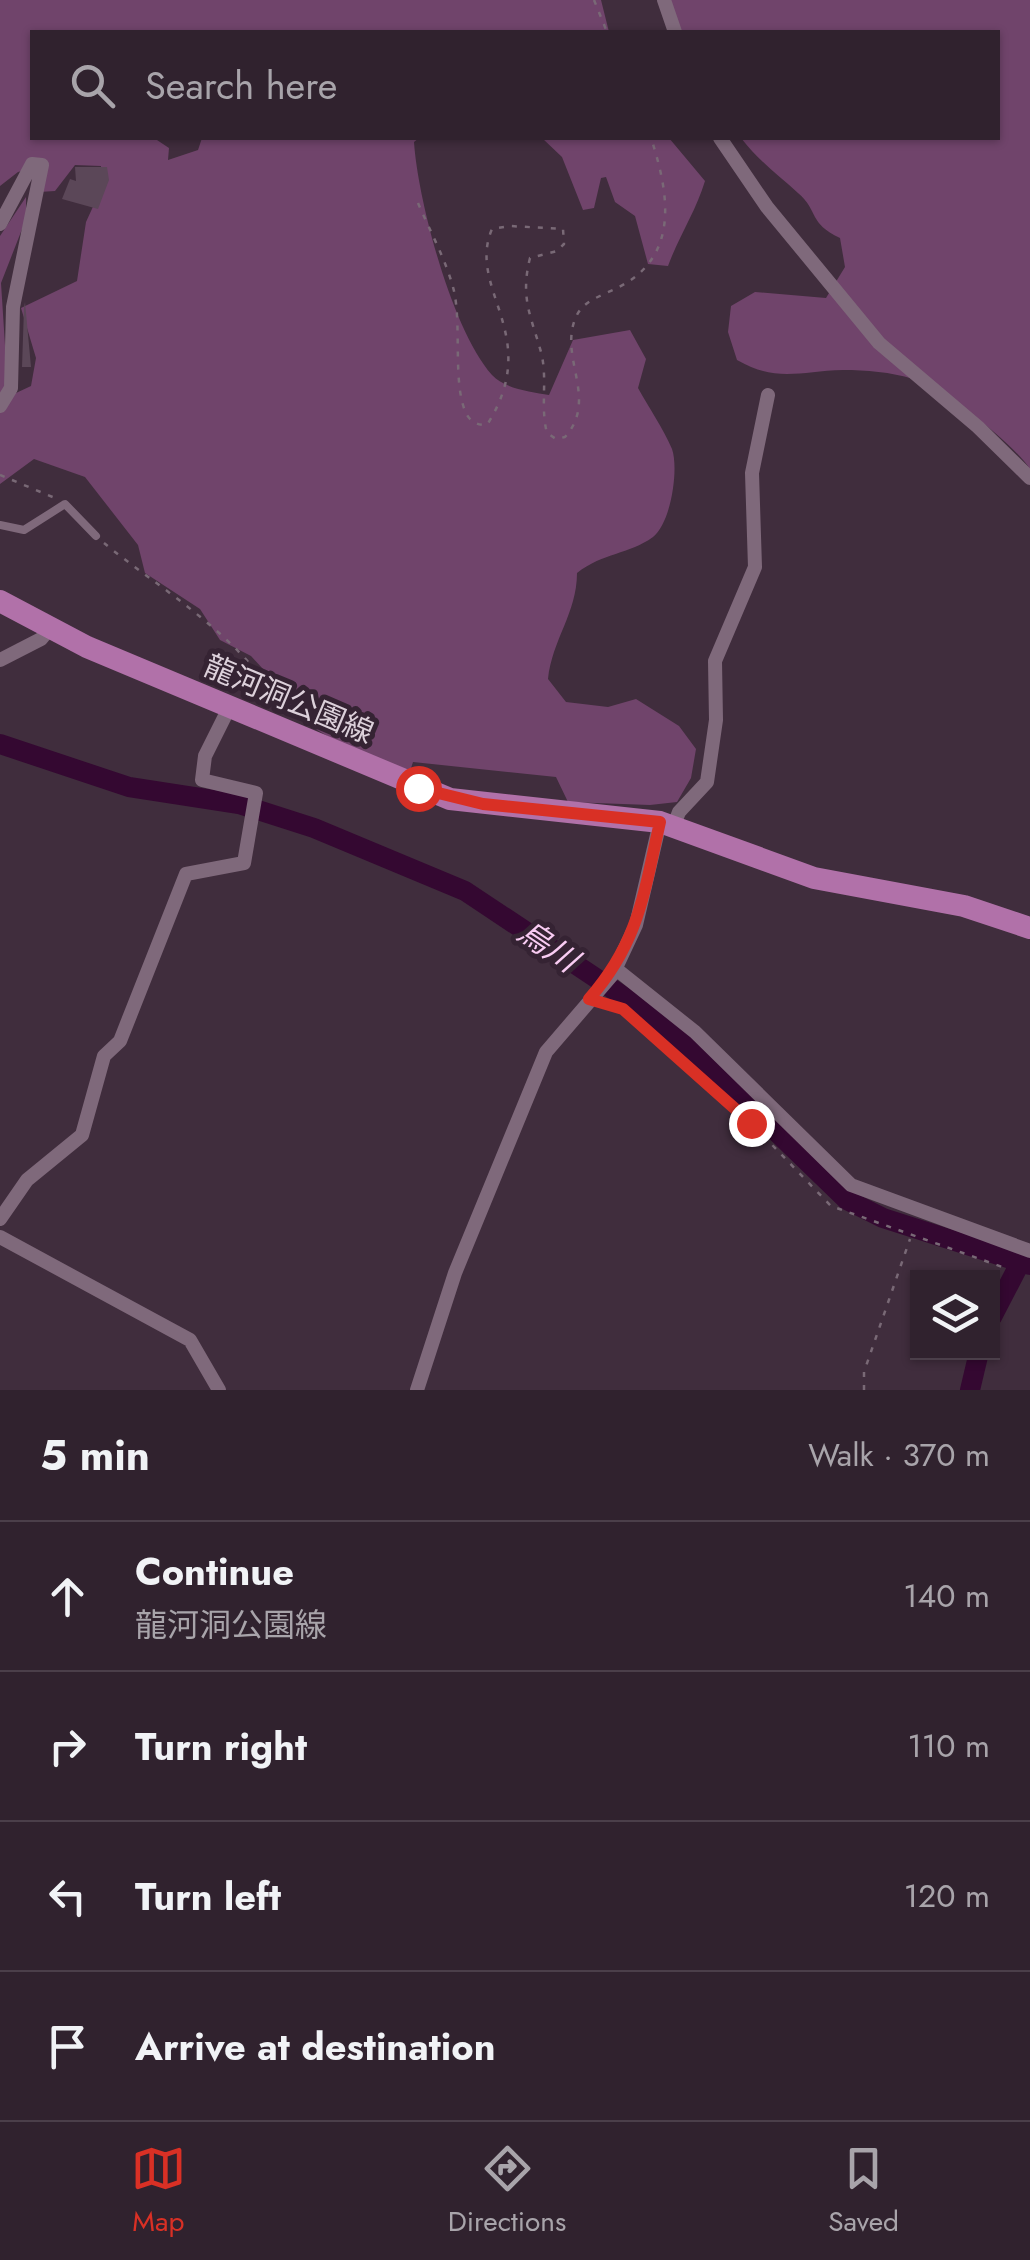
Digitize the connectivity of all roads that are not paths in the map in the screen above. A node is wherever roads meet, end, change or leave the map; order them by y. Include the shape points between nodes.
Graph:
1 (664, 0) edge
2 (675, 30) edge
3 (721, 140) edge
4 (0, 224) edge
5 (768, 396) dead end
6 (0, 406) edge
7 (1030, 478) edge
8 (0, 526) edge
9 (96, 536) road end
10 (0, 600) edge
11 (51, 628) junction
12 (0, 660) edge
13 (230, 706) junction
14 (667, 823) junction
15 (1030, 928) edge
16 (614, 972) junction
17 (0, 1219) edge
18 (0, 1237) edge
19 (1030, 1251) edge
20 (219, 1390) edge
21 (418, 1390) edge

1 - 2 street
3 - 7 street via 767,208 879,344
4 - 6 street via 32,164 42,164 14,307 11,388
5 - 14 street via 752,473 755,567 716,661 707,782
8 - 9 lane via 24,530 66,504
10 - 11 main road, 龍河洞公園線
11 - 12 street
11 - 13 main road, 龍河洞公園線
13 - 14 main road, 龍河洞公園線 via 450,798
13 - 17 street via 205,756 202,780 256,793 244,863 186,874 120,1041 104,1056 82,1135 28,1180
14 - 15 main road, 龍河洞公園線 via 814,878 928,897
14 - 16 street via 636,926
16 - 19 street via 694,1032 851,1185
16 - 21 street via 546,1052 455,1273
18 - 20 street via 190,1340

